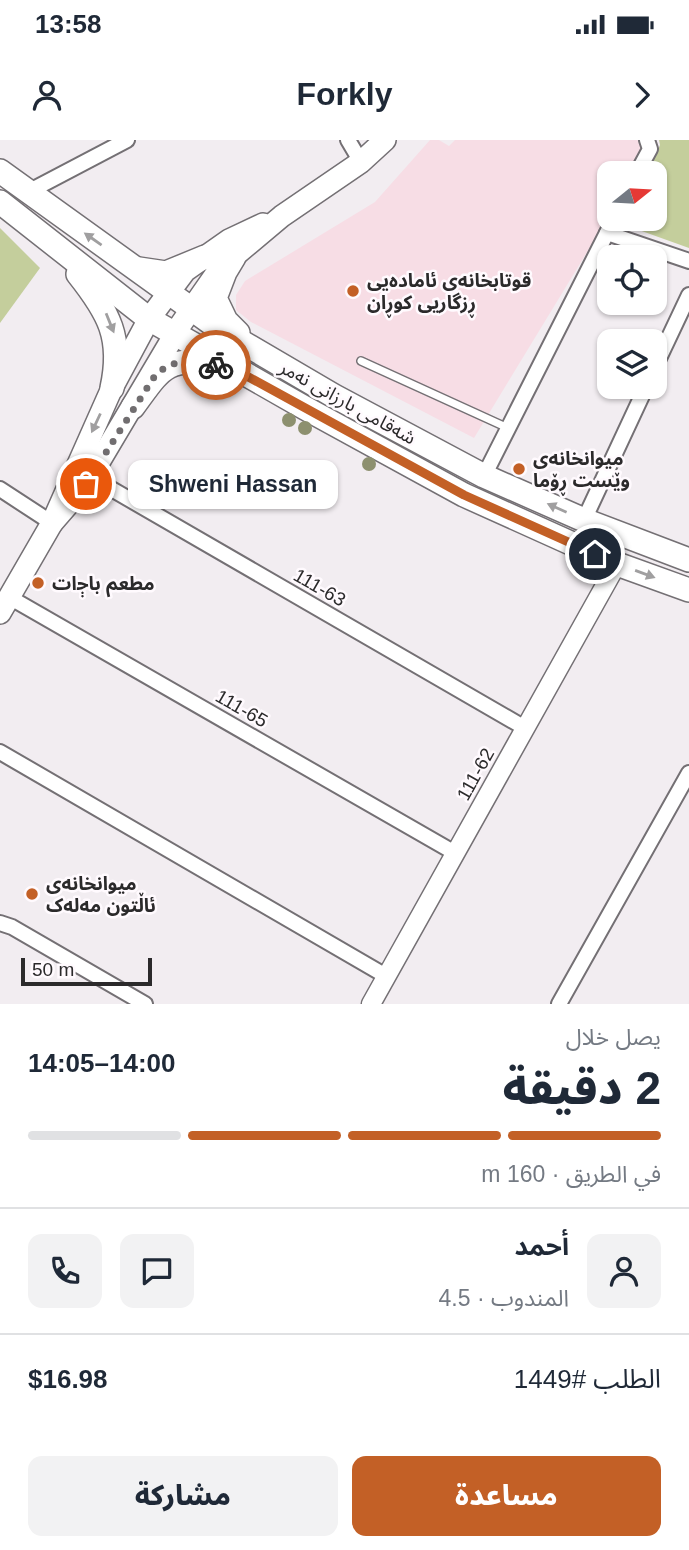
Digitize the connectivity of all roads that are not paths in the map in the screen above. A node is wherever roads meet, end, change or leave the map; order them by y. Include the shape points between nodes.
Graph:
1 (127, 140) edge
2 (348, 140) edge
3 (385, 140) edge
4 (648, 144) edge
5 (642, 161) edge
6 (361, 162) junction
7 (0, 171) edge
8 (28, 192) junction
9 (0, 202) edge
10 (282, 216) junction
11 (607, 233) joint
12 (57, 247) junction
13 (205, 257) junction
14 (234, 257) junction
15 (689, 261) edge
16 (135, 268) junction
17 (168, 293) junction
18 (689, 295) edge
19 (149, 319) junction
20 (183, 323) junction
21 (667, 342) edge
22 (268, 357) junction
23 (361, 361) dead end
24 (234, 369) junction
25 (112, 388) junction
26 (640, 399) edge
27 (133, 407) junction
28 (508, 428) junction
29 (484, 476) junction
30 (96, 480) dead end
31 (0, 489) edge
32 (584, 520) junction
33 (52, 523) junction
34 (689, 560) edge
35 (617, 564) junction
36 (689, 590) edge
37 (5, 605) edge
38 (525, 728) junction
39 (0, 752) edge
40 (689, 773) edge
41 (455, 853) junction
42 (0, 923) edge
43 (386, 976) junction
44 (145, 1004) edge
45 (371, 1004) edge
46 (559, 1004) edge

1 - 8 street
2 - 6 street
3 - 6 main road
4 - 5 street
6 - 10 main road
7 - 8 main road, شەقامی بارزانی نەمر
16 -> 8 main road, شەقامی بارزانی نەمر
9 - 12 main road, شەقامی بارزانی نەمر
10 - 13 main road via 229,240
10 - 14 main road
11 - 15 street
11 - 28 street
12 - 19 main road, شەقامی بارزانی نەمر
12 -> 25 main road via 105,312 116,339 118,363
13 - 16 main road via 166,273
13 - 17 main road via 185,271
14 - 20 main road via 220,268
14 - 22 main road via 215,298 240,335
16 - 17 main road, شەقامی بارزانی نەمر
17 - 19 main road
17 - 20 main road, شەقامی بارزانی نەمر
18 - 21 street
19 - 20 main road, شەقامی بارزانی نەمر
19 - 25 main road
20 - 22 main road, شەقامی بارزانی نەمر
20 - 24 main road, شەقامی بارزانی نەمر
20 - 27 main road
22 - 29 main road, شەقامی بارزانی نەمر
23 - 28 lane
24 - 27 main road via 199,361 171,363 156,374
24 - 35 main road, شەقامی بارزانی نەمر via 464,495
25 -> 33 main road
26 - 32 street
27 - 33 main road via 86,484
28 - 29 street
32 -> 29 main road, شەقامی بارزانی نەمر
30 - 38 street, 111-63
31 - 33 street
32 - 34 main road, شەقامی بارزانی نەمر
33 - 37 main road
35 -> 36 main road, شەقامی بارزانی نەمر
35 - 38 street, 111-62
37 - 41 street, 111-65
38 - 41 street, 111-62
39 - 43 street
40 - 46 street
41 - 43 street, 111-62
42 - 44 street
43 - 45 street, 111-62

